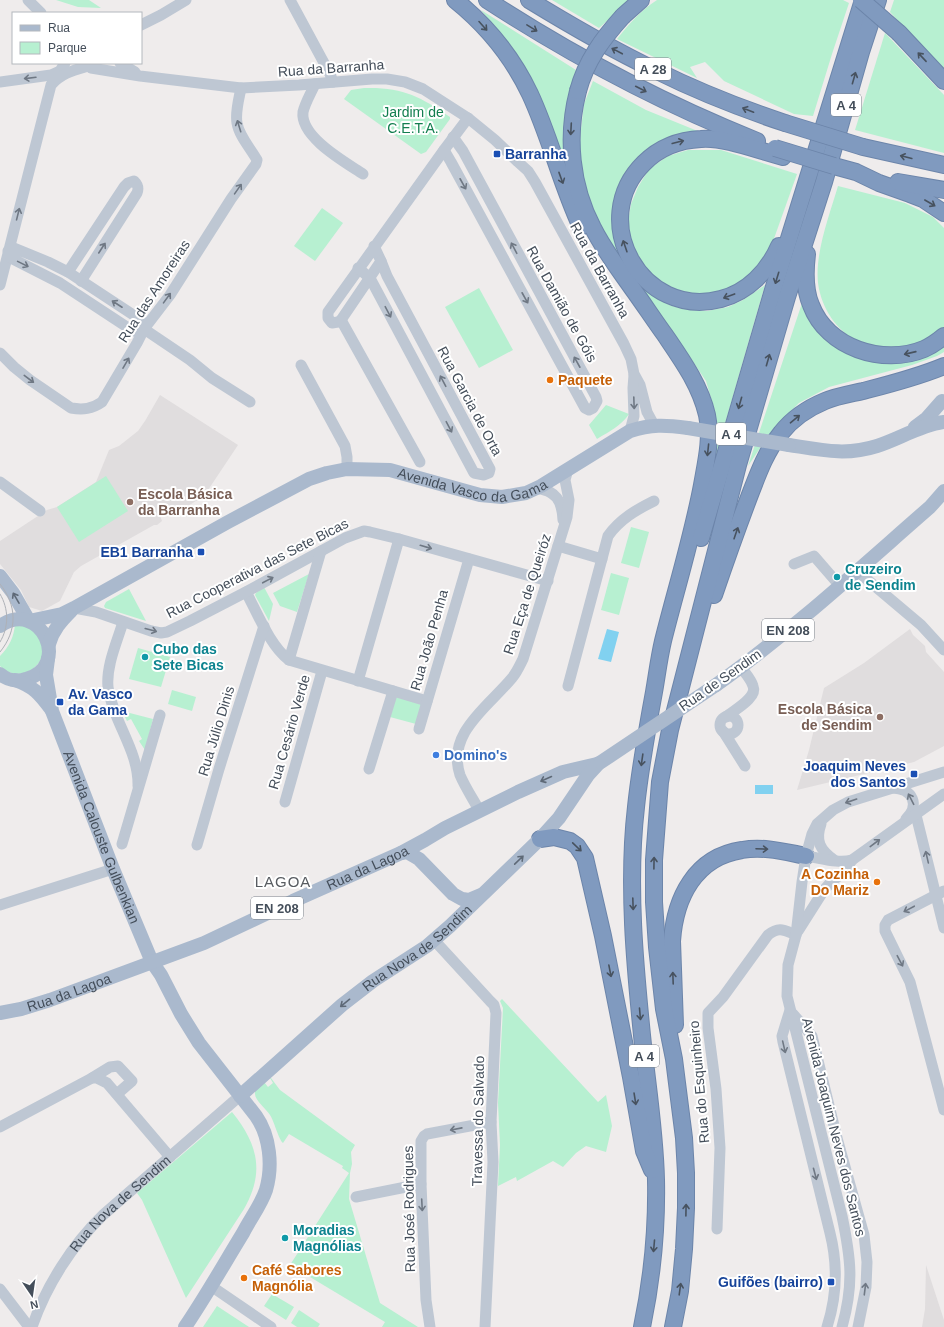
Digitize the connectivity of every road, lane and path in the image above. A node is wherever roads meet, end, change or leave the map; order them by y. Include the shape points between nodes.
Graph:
1 (28, 0) edge
2 (173, 0) edge
3 (186, 0) edge
4 (290, 0) edge
5 (455, 0) edge
6 (487, 0) edge
7 (529, 0) edge
8 (641, 0) edge
9 (862, 0) edge
10 (878, 0) edge
11 (41, 12) edge
12 (142, 17) edge
13 (142, 24) edge
14 (64, 64) edge
15 (102, 64) edge
16 (122, 64) edge
17 (84, 66) edge
18 (140, 76) junction
19 (944, 81) edge
20 (0, 82) edge
21 (333, 82) junction
22 (315, 84) junction
23 (241, 88) junction
24 (468, 118) junction
25 (453, 137) junction
26 (817, 148) junction
27 (444, 150) junction
28 (779, 152) junction
29 (944, 165) edge
30 (855, 171) junction
31 (362, 174) dead end
32 (824, 182) junction
33 (944, 190) edge
34 (944, 213) edge
35 (374, 246) junction
36 (4, 250) edge
37 (381, 261) junction
38 (358, 268) junction
39 (68, 272) junction
40 (370, 278) junction
41 (81, 280) junction
42 (0, 285) edge
43 (341, 320) junction
44 (144, 329) junction
45 (944, 336) edge
46 (0, 353) edge
47 (944, 359) edge
48 (301, 365) dead end
49 (944, 366) edge
50 (634, 374) junction
51 (891, 383) junction
52 (697, 385) junction
53 (943, 400) edge
54 (250, 402) dead end
55 (944, 420) edge
56 (654, 425) junction
57 (630, 431) junction
58 (886, 443) junction
59 (420, 462) dead end
60 (346, 469) junction
61 (568, 469) junction
62 (0, 482) edge
63 (536, 488) junction
64 (944, 491) edge
65 (654, 500) dead end
66 (40, 511) dead end
67 (563, 528) junction
68 (399, 539) junction
69 (558, 546) junction
70 (321, 552) junction
71 (469, 559) junction
72 (602, 559) junction
73 (794, 564) dead end
74 (857, 572) junction
75 (0, 576) edge
76 (548, 581) junction
77 (840, 586) junction
78 (246, 592) junction
79 (74, 608) junction
80 (29, 621) junction
81 (123, 622) junction
82 (0, 626) edge
83 (264, 626) junction
84 (49, 644) junction
85 (944, 650) edge
86 (48, 659) junction
87 (289, 660) junction
88 (741, 667) junction
89 (322, 671) junction
90 (4, 676) edge
91 (358, 680) junction
92 (682, 685) junction
93 (568, 686) dead end
94 (393, 691) junction
95 (427, 701) junction
96 (744, 703) junction
97 (52, 711) junction
98 (160, 715) dead end
99 (726, 717) junction
100 (648, 722) junction
101 (738, 726) junction
102 (419, 729) dead end
103 (723, 731) junction
104 (733, 747) junction
105 (599, 763) junction
106 (745, 766) dead end
107 (369, 770) dead end
108 (573, 770) junction
109 (944, 772) edge
110 (138, 786) junction
111 (580, 788) junction
112 (881, 791) junction
113 (944, 794) edge
114 (285, 802) dead end
115 (479, 810) junction
116 (916, 815) junction
117 (824, 816) junction
118 (898, 826) junction
119 (540, 839) junction
120 (425, 840) junction
121 (122, 844) dead end
122 (197, 845) dead end
123 (401, 853) junction
124 (806, 856) junction
125 (834, 860) junction
126 (852, 860) junction
127 (426, 866) junction
128 (112, 869) junction
129 (490, 887) junction
130 (940, 893) edge
131 (453, 894) junction
132 (0, 905) edge
133 (450, 926) junction
134 (944, 928) edge
135 (796, 935) junction
136 (434, 940) junction
137 (152, 962) junction
138 (790, 1010) junction
139 (0, 1013) edge
140 (674, 1059) junction
141 (92, 1078) junction
142 (117, 1094) junction
143 (237, 1098) junction
144 (944, 1110) edge
145 (492, 1122) junction
146 (0, 1127) edge
147 (170, 1157) junction
148 (656, 1179) junction
149 (421, 1184) junction
150 (356, 1197) dead end
151 (717, 1229) dead end
152 (211, 1286) junction
153 (0, 1289) edge
154 (31, 1327) edge
155 (185, 1327) edge
156 (271, 1327) edge
157 (430, 1327) edge
158 (485, 1327) edge
159 (642, 1327) edge
160 (673, 1327) edge
161 (826, 1327) edge
162 (842, 1327) edge
163 (858, 1327) edge

1 - 11 street
2 - 12 street
3 - 13 street
4 - 21 street
5 -> 52 highway via 483,25 512,63 530,94 573,210 592,247 629,301
6 -> 28 highway, A 28 via 614,76
29 -> 7 highway, A 28, bridge via 863,147 721,100 599,42
8 -> 52 highway, bridge via 604,37 591,57 578,91 572,118 571,144 577,184 586,212 601,243
19 -> 9 highway, bridge via 899,33
9 - 26 highway, A 4
32 -> 10 highway, A 4
14 -> 20 street via 60,71 51,76
15 - 17 street via 97,67
16 - 18 street, Rua da Barranha
17 - 18 street, Rua da Barranha
36 -> 17 street, Rua da Barranha via 51,85 63,74
18 - 23 street, Rua da Barranha
21 - 22 street, Rua da Barranha
21 - 24 street, Rua da Barranha via 372,79 405,82 423,89
22 - 23 street, Rua da Barranha
22 - 31 street via 303,113 309,132 318,142
44 -> 23 street, Rua das Amoreiras via 170,295 256,164 257,160 237,124
24 - 25 street
24 - 50 street, Rua da Barranha via 528,171 624,344
25 - 27 street
27 -> 25 street, Rua Damião de Góis via 585,408 594,408 596,397
26 -> 28 highway via 776,253 764,272 746,288 715,300 692,301 670,296 642,276 628,256 624,244 620,223 622,200 630,181 653,154 670,144 702,138
26 -> 100 highway, A 4 via 773,290
27 - 35 street
28 - 30 highway, bridge
30 - 33 highway
30 -> 34 highway via 923,199
45 -> 32 highway via 924,349 909,354 881,356 840,341 821,324 810,304 805,269
92 -> 32 highway, A 4 via 738,465
35 - 37 street
35 - 38 street
36 - 39 street via 14,248
36 - 42 street
36 -> 44 street via 11,258 60,283 133,331
37 - 40 street
40 -> 37 street, Rua Garcia de Orta via 474,473 489,474 490,469
38 - 40 street
38 - 43 street via 328,312 328,318 332,323
39 - 41 street
41 -> 39 street via 137,193 138,188 134,181 124,187
40 - 43 street
44 -> 41 street via 141,320
43 - 59 street
46 -> 44 street, Rua das Amoreiras via 14,367 66,406 79,410 88,409 102,402
44 - 54 street
47 - 51 highway
48 - 60 street via 345,446
49 - 51 highway
50 - 56 street, Rua da Barranha
50 -> 57 street, Rua da Barranha via 634,416
92 -> 51 highway via 740,519 768,451 781,433 802,413 824,401
52 -> 100 highway via 708,421 708,456 690,544 663,642
53 - 55 main road via 940,412
53 - 58 main road, Avenida Vasco da Gama via 927,418
55 - 58 main road, Avenida Vasco da Gama
56 - 57 main road, Avenida Vasco da Gama
56 - 58 main road, Avenida Vasco da Gama, bridge via 847,452
57 - 61 main road, Avenida Vasco da Gama
60 - 63 main road, Avenida Vasco da Gama via 390,470 480,495 502,497 526,493
60 - 79 main road, Avenida Vasco da Gama via 309,479
61 - 63 main road, Avenida Vasco da Gama
61 - 67 street, Rua Eça de Queiróz via 565,480 569,500
62 - 66 street
63 - 67 street, Rua Eça de Queiróz via 553,493 558,499 562,508
64 - 74 main road, Rua de Sendim / EN 208 via 930,507
65 - 72 street via 616,526 608,536
67 - 69 street, Rua Eça de Queiróz
68 - 70 street, Rua Cooperativa das Sete Bicas via 364,531 345,538
68 -> 71 street, Rua Cooperativa das Sete Bicas
68 - 91 street
69 - 72 street
69 - 76 street, Rua Eça de Queiróz
78 -> 70 street, Rua Cooperativa das Sete Bicas
70 - 87 street
71 - 76 street, Rua Cooperativa das Sete Bicas
71 - 95 street, Rua João Penha
72 - 93 street
73 - 77 street via 814,556
74 - 77 main road, Rua de Sendim / EN 208
74 - 85 street via 921,625
80 -> 75 main road
76 - 115 street, Rua Eça de Queiróz via 523,659 514,676 485,706 460,742 457,758 460,775
77 - 88 main road, Rua de Sendim / EN 208
81 -> 78 street, Rua Cooperativa das Sete Bicas via 151,631 167,632
78 - 83 street
79 - 80 main road, Avenida Vasco da Gama via 62,614
79 - 81 street, Rua Cooperativa das Sete Bicas
79 - 84 main road, Avenida Vasco da Gama via 57,626
80 - 82 main road, Avenida Vasco da Gama via 13,620
80 - 84 main road via 42,631
81 - 110 street via 111,663 108,686 136,763
83 - 87 street via 275,646
83 - 122 street, Rua Júlio Dinis
84 - 86 main road, Avenida Calouste Gulbenkian
86 - 90 main road via 44,667 31,678 23,680
86 - 97 main road, Avenida Calouste Gulbenkian via 46,674
87 - 89 street
88 - 96 street via 754,687 752,697
88 - 105 main road, Rua de Sendim / EN 208, bridge
89 - 91 street
89 - 114 street, Rua Cesário Verde
90 - 97 main road, Avenida Calouste Gulbenkian via 35,690
91 - 94 street
140 -> 92 highway, A 4 via 660,976 654,902 654,860 660,782
94 - 95 street
94 - 107 street
95 - 102 street, Rua João Penha
96 - 99 street
96 - 101 street
97 - 128 main road, Avenida Calouste Gulbenkian
98 - 110 street
99 - 101 street via 734,717
99 - 103 street via 720,723
100 -> 148 highway, A 4 via 636,807 633,880 637,978 654,1131
101 - 103 street via 731,734
101 - 104 street
103 - 104 street
104 - 106 street
105 - 108 main road, Rua da Lagoa / EN 208
105 - 111 main road, Rua Nova de Sendim
108 - 111 main road via 580,779
108 -> 115 main road, Rua da Lagoa / EN 208 via 551,777
109 - 112 street, Avenida Joaquim Neves dos Santos
110 - 121 street
111 - 119 main road, Rua Nova de Sendim
112 -> 117 street, Avenida Joaquim Neves dos Santos via 839,805
118 -> 112 street, Avenida Joaquim Neves dos Santos via 912,812 912,798 901,789
113 - 116 street, Avenida Joaquim Neves dos Santos
115 - 120 main road, Rua da Lagoa / EN 208
116 - 118 street, Avenida Joaquim Neves dos Santos
130 -> 116 street
117 - 124 street, Avenida Joaquim Neves dos Santos via 812,834
117 - 125 street via 818,838 820,846
126 -> 118 street, Avenida Joaquim Neves dos Santos
129 -> 119 main road, Rua Nova de Sendim
119 -> 148 highway via 570,841 585,858 603,936 644,1151
120 - 123 main road, Rua da Lagoa / EN 208
120 - 127 main road via 421,851
123 - 127 main road via 413,855
123 - 137 main road, Rua da Lagoa / EN 208 via 204,942
124 - 125 street
124 - 135 street, Avenida Joaquim Neves dos Santos
140 -> 124 highway via 672,941 674,919 685,890 698,872 733,852 760,849
125 - 126 street
126 - 135 street, Avenida Joaquim Neves dos Santos via 844,872 824,890
127 - 131 main road
128 - 132 street
128 - 137 main road, Avenida Calouste Gulbenkian
129 - 131 main road via 469,900
129 - 133 main road, Rua Nova de Sendim
130 - 134 street
130 -> 144 street via 888,920 885,926 887,936 910,982
131 - 133 main road via 460,906 460,912
133 - 136 main road, Rua Nova de Sendim
135 - 138 street, Avenida Joaquim Neves dos Santos via 787,974
135 - 151 street, Rua do Esquinheiro via 781,929 768,934 723,997 708,1013 720,1148
136 -> 143 main road, Rua Nova de Sendim via 342,1005
136 - 145 street, Travessa do Salvado via 495,1009
137 - 139 main road, Rua da Lagoa / EN 208 via 50,1000
137 - 143 main road, Avenida Calouste Gulbenkian via 190,1028
138 -> 161 street via 782,1036 783,1042 836,1265 836,1285
138 - 162 street, Avenida Joaquim Neves dos Santos via 849,1249 850,1288
163 -> 138 street via 866,1287 864,1235 812,1036
160 -> 140 highway, A 4 via 682,1269 686,1208 684,1138
141 - 142 street via 102,1079
141 - 142 street via 110,1067 118,1066 132,1081
141 - 146 street
142 - 147 street
143 - 147 street, Rua Nova de Sendim
143 - 152 main road, Avenida Calouste Gulbenkian via 256,1116 263,1127 269,1161 267,1184 262,1200
145 -> 149 street, Rua José Rodrigues via 424,1136 421,1143
145 - 158 street, Travessa do Salvado via 493,1162
147 - 154 street, Rua Nova de Sendim via 87,1230 64,1263
148 -> 159 highway, A 4 via 654,1244
149 - 150 street
149 -> 157 street, Rua José Rodrigues via 426,1300
152 - 155 main road, Avenida Calouste Gulbenkian
152 - 156 street
153 - 154 street

